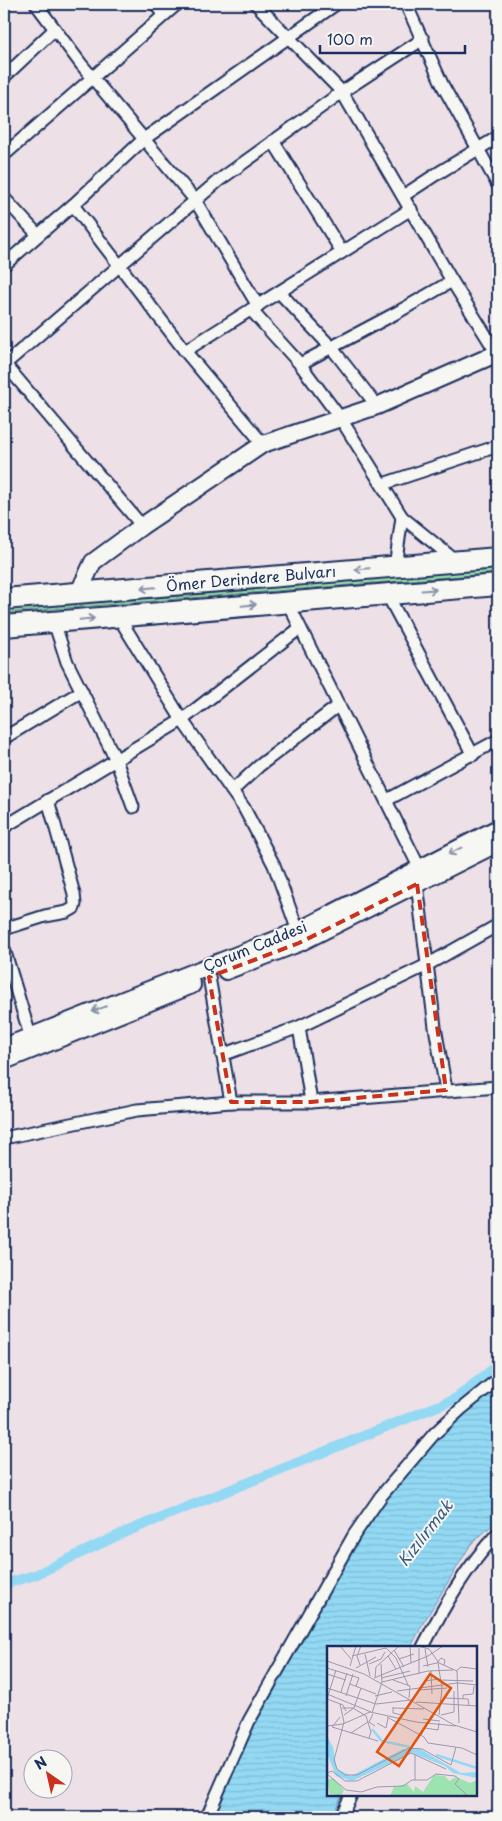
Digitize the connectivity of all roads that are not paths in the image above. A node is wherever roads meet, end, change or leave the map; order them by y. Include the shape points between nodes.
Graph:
1 (156, 4) edge
2 (177, 4) edge
3 (256, 4) edge
4 (336, 4) edge
5 (406, 4) edge
6 (40, 5) edge
7 (164, 15) junction
8 (55, 29) junction
9 (289, 36) junction
10 (423, 39) junction
11 (4, 77) edge
12 (92, 78) junction
13 (342, 92) junction
14 (498, 136) edge
15 (144, 139) junction
16 (273, 141) junction
17 (478, 149) junction
18 (4, 155) edge
19 (498, 185) edge
20 (403, 196) junction
21 (4, 198) edge
22 (195, 200) junction
23 (74, 205) junction
24 (411, 209) junction
25 (38, 236) junction
26 (342, 252) junction
27 (4, 265) edge
28 (119, 265) junction
29 (452, 282) junction
30 (279, 292) junction
31 (254, 308) junction
32 (331, 346) junction
33 (186, 351) junction
34 (498, 354) edge
35 (4, 364) edge
36 (300, 364) junction
37 (377, 406) junction
38 (341, 419) junction
39 (263, 444) junction
40 (498, 446) edge
41 (383, 484) junction
42 (402, 516) junction
43 (142, 526) junction
44 (498, 558) edge
45 (456, 561) junction
46 (395, 567) junction
47 (498, 587) edge
48 (78, 594) junction
49 (387, 594) junction
50 (4, 599) edge
51 (287, 602) junction
52 (118, 616) junction
53 (54, 622) junction
54 (4, 626) edge
55 (300, 628) junction
56 (82, 691) junction
57 (339, 705) junction
58 (182, 720) junction
59 (4, 738) edge
60 (498, 740) edge
61 (473, 755) junction
62 (116, 760) junction
63 (232, 791) junction
64 (48, 800) junction
65 (387, 800) junction
66 (133, 806) dead end
67 (4, 827) edge
68 (498, 828) edge
69 (498, 842) edge
70 (418, 877) junction
71 (498, 925) edge
72 (4, 929) edge
73 (298, 931) junction
74 (4, 949) edge
75 (6, 965) edge
76 (427, 965) junction
77 (209, 978) junction
78 (300, 1027) junction
79 (32, 1042) junction
80 (4, 1047) edge
81 (222, 1055) junction
82 (4, 1061) edge
83 (498, 1086) edge
84 (446, 1090) junction
85 (231, 1102) junction
86 (311, 1102) junction
87 (4, 1138) edge
88 (498, 1379) edge
89 (498, 1533) edge
90 (424, 1646) edge
91 (352, 1796) edge
92 (208, 1817) edge
93 (341, 1817) edge

1 - 7 street
2 - 7 street
3 - 9 street
4 - 9 street
5 - 10 street
6 - 8 street
7 - 12 street
8 - 11 street
8 - 12 street
9 - 13 street
9 - 15 street
10 - 13 street
10 - 17 street via 443,86
12 - 15 street
12 - 18 street
13 - 16 street
13 - 20 street
14 - 17 street
15 - 22 street
15 - 23 street
16 - 22 street
16 - 26 street
17 - 19 street
17 - 20 street
20 - 24 street
21 - 25 street
22 - 28 street
22 - 31 street
23 - 25 street
23 - 28 street
24 - 26 street
24 - 29 street
25 - 27 street
26 - 30 street
28 - 33 street
28 - 35 street
29 - 32 street
29 - 34 street
30 - 31 street
30 - 32 street
31 - 33 street
31 - 36 street
32 - 36 street
32 - 37 street
33 - 39 street
34 - 37 main road
35 - 43 street
36 - 38 street
37 - 38 main road
38 - 39 main road
38 - 41 street
39 - 43 main road
40 - 41 street
41 - 42 street
42 - 45 street
42 - 46 street
43 - 48 main road via 93,562
44 - 45 highway, Ömer Derindere Bulvarı
45 - 46 highway, Ömer Derindere Bulvarı
46 -> 48 highway, Ömer Derindere Bulvarı
49 -> 47 highway, Ömer Derindere Bulvarı
48 - 50 highway, Ömer Derindere Bulvarı
49 - 51 highway, Ömer Derindere Bulvarı
49 - 61 street
52 -> 51 highway, Ömer Derindere Bulvarı
51 - 55 street
53 -> 52 highway, Ömer Derindere Bulvarı
52 - 58 street
53 - 54 highway, Ömer Derindere Bulvarı
53 - 56 street via 67,662
55 - 57 street
55 - 58 street
56 - 59 street
56 - 62 street
57 - 63 street via 259,766
57 - 65 street
58 - 62 street
58 - 63 street
60 - 61 street
61 - 65 street
62 - 64 street
62 - 66 street
63 - 73 street via 274,865
64 - 67 street
64 - 72 street via 74,908
65 - 70 street
68 -> 70 main road, Çorum Caddesi
69 - 70 main road, Çorum Caddesi
70 - 73 main road, Çorum Caddesi
70 - 76 street
70 - 77 main road, Çorum Caddesi via 299,943
71 - 76 street
73 -> 79 main road, Çorum Caddesi
74 - 75 street
75 - 79 street
76 - 78 street
76 - 84 street
77 - 79 main road, Çorum Caddesi
77 - 81 street
78 - 81 street
78 - 86 street
79 - 80 main road, Çorum Caddesi
79 - 82 main road, Çorum Caddesi
81 - 85 street
83 - 84 street
84 - 86 street
85 - 86 street
85 - 87 street via 137,1110
88 - 92 street via 434,1434 354,1535 249,1721
89 - 90 street via 472,1564
91 - 93 street

